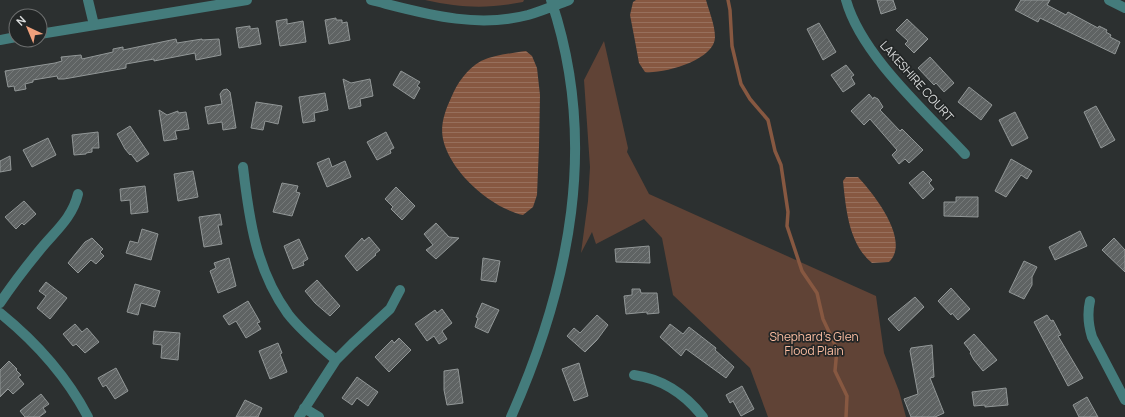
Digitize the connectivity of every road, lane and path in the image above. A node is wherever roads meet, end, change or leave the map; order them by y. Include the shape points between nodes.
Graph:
1 (88, 0) edge
2 (247, 0) edge
3 (371, 0) edge
4 (569, 0) edge
5 (846, 0) edge
6 (1109, 0) edge
7 (209, 3) edge
8 (552, 3) edge
9 (1125, 8) edge
10 (94, 25) junction
11 (48, 33) edge
12 (965, 154) dead end
13 (243, 167) dead end
14 (78, 194) dead end
15 (400, 290) dead end
16 (1090, 301) dead end
17 (0, 303) edge
18 (0, 313) edge
19 (336, 360) junction
20 (634, 375) dead end
21 (1125, 400) edge
22 (301, 413) edge
23 (88, 417) edge
24 (319, 417) edge
25 (511, 417) edge
26 (703, 417) edge

1 - 10 street
2 - 7 street
3 - 8 street via 440,17 469,21 530,15
4 - 8 street
5 - 12 street, LAKESHIRE COURT via 868,46
6 - 9 street
7 - 10 street
8 - 25 street via 565,51 576,131 576,173 555,300 541,346
10 - 11 street
13 - 19 street via 253,239 268,279 299,327
14 - 17 street via 76,205 60,228
15 - 19 street via 390,309
16 - 21 street via 1088,326
18 - 23 street via 54,363 69,383
19 - 22 street
20 - 26 street via 662,381 687,400
22 - 24 street

